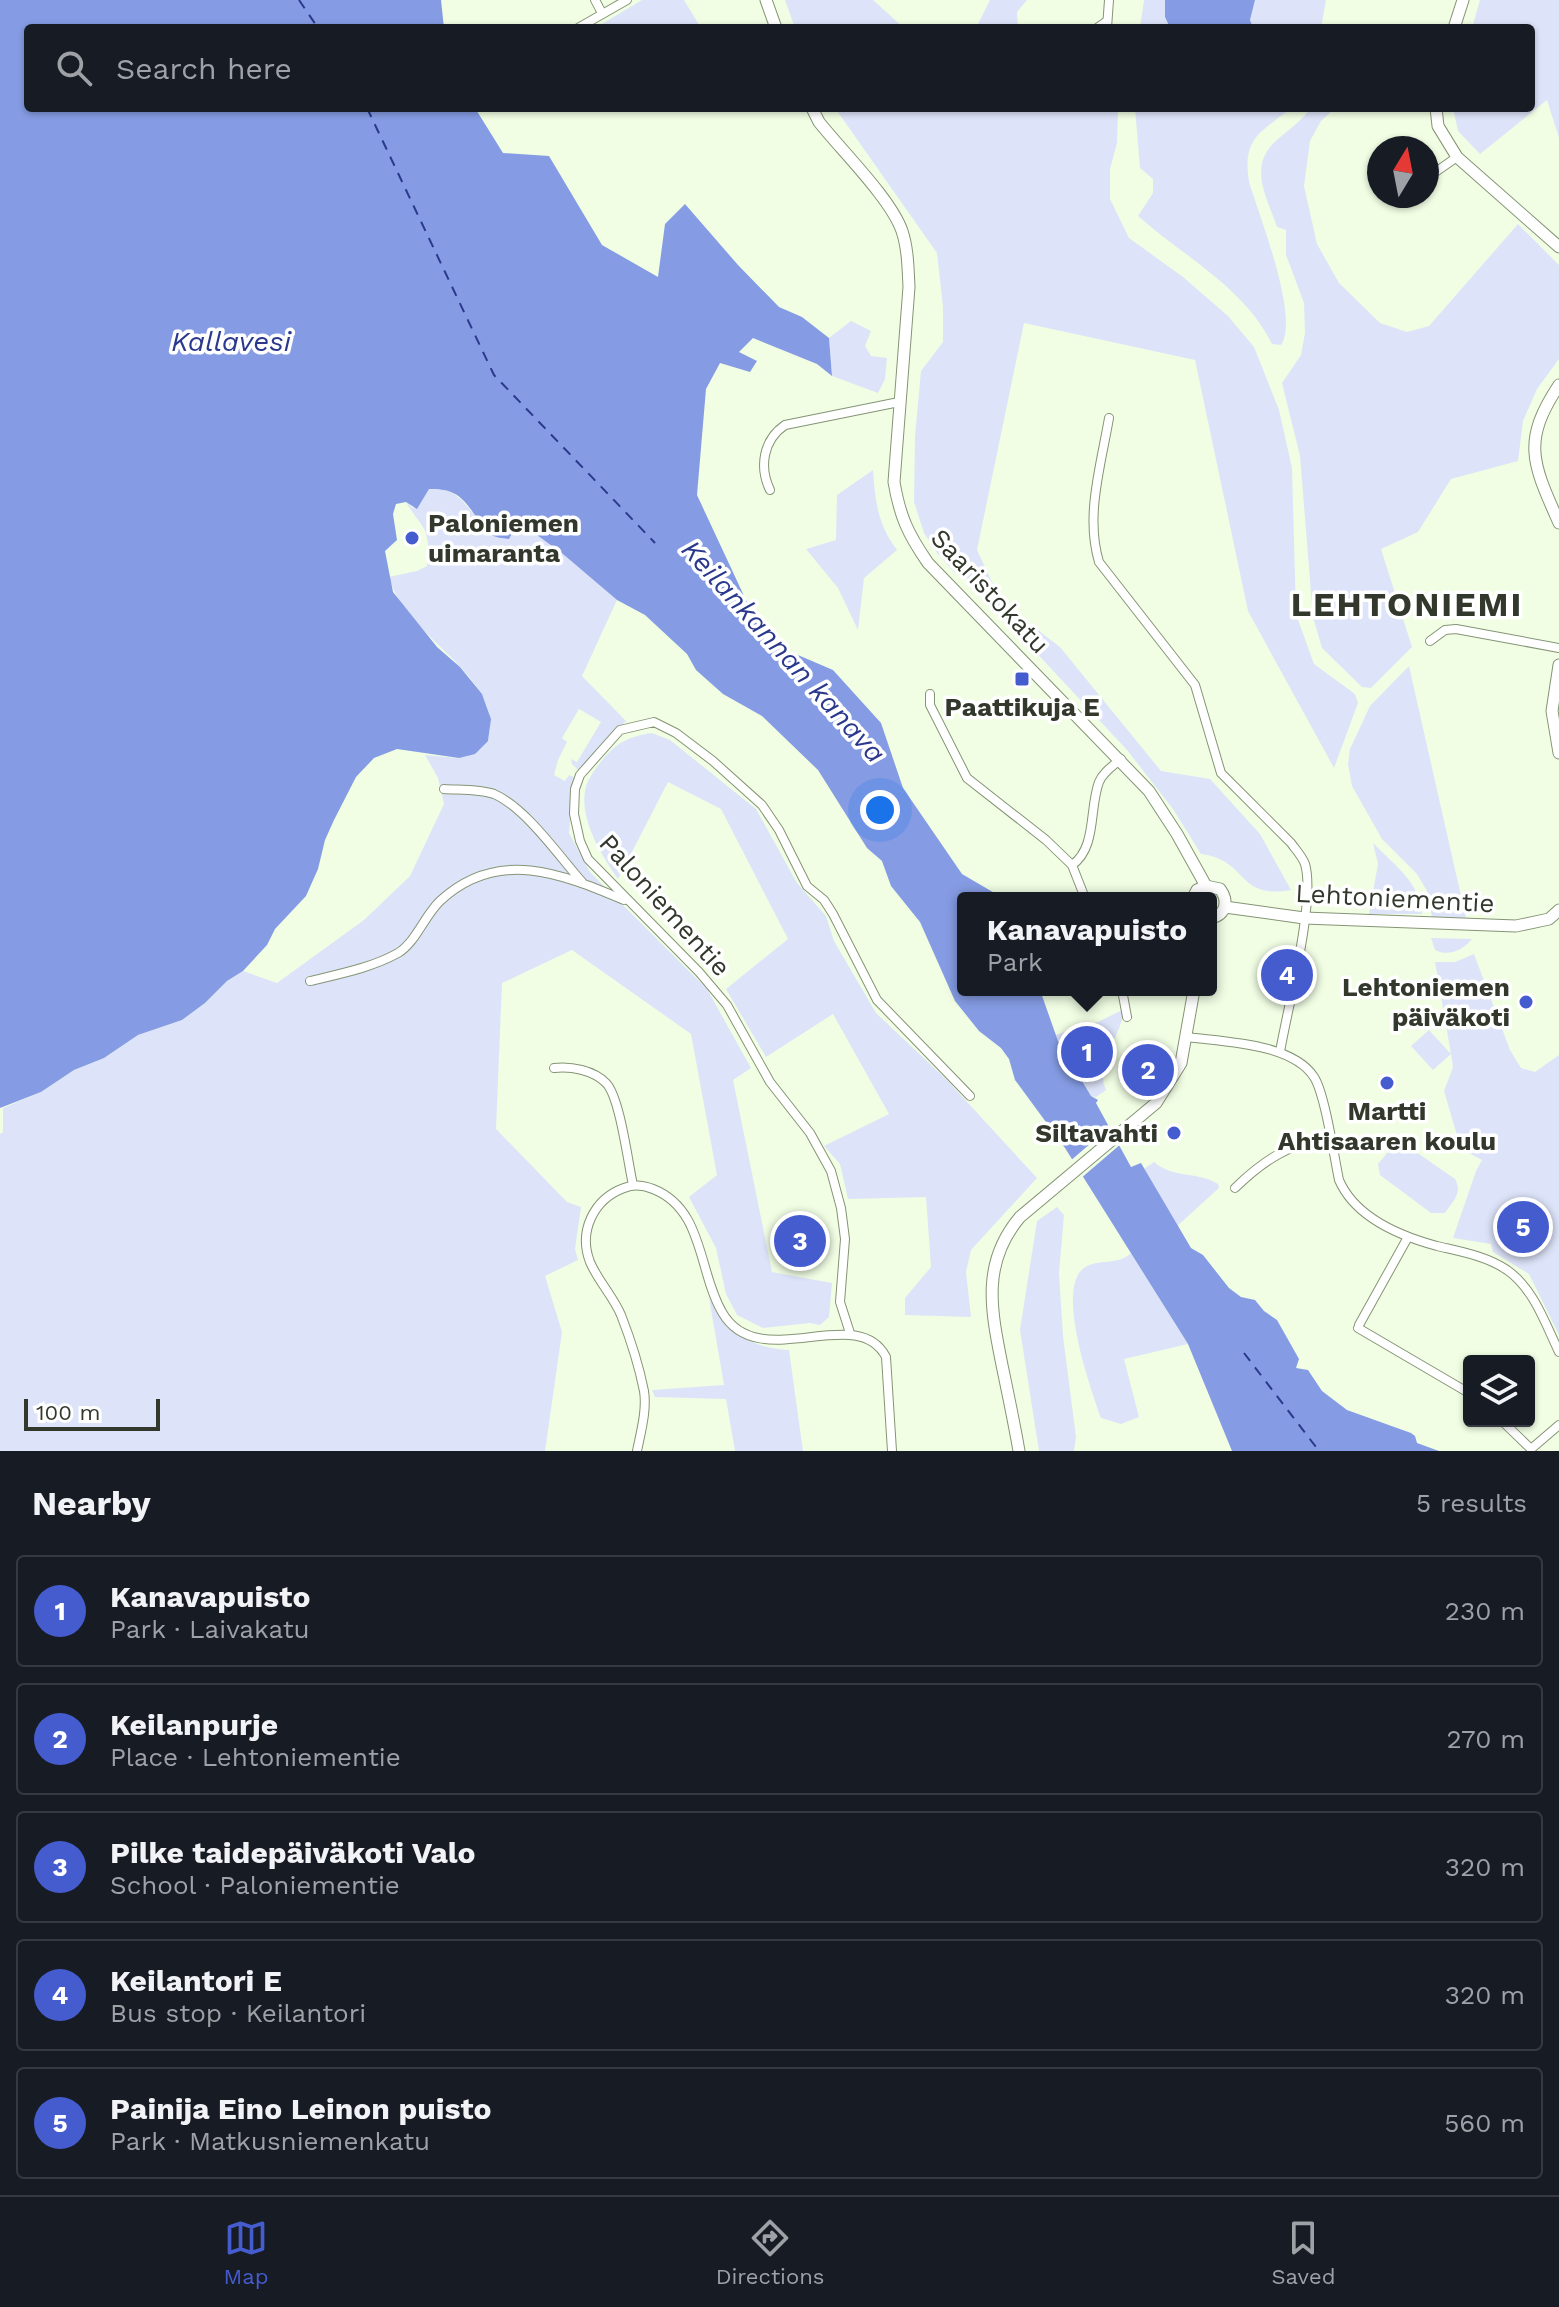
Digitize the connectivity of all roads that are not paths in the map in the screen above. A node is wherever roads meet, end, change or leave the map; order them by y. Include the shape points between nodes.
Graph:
1 (595, 0) edge
2 (627, 0) edge
3 (766, 0) edge
4 (1109, 0) edge
5 (1463, 0) edge
6 (602, 13) junction
7 (584, 24) edge
8 (775, 24) edge
9 (1107, 24) edge
10 (1455, 24) edge
11 (814, 112) edge
12 (1436, 112) edge
13 (1457, 157) junction
14 (1439, 170) edge
15 (1559, 247) edge
16 (1559, 385) edge
17 (899, 402) junction
18 (1109, 418) dead end
19 (770, 490) dead end
20 (1559, 523) edge
21 (1430, 641) dead end
22 (1559, 648) edge
23 (1559, 665) edge
24 (930, 694) dead end
25 (1559, 753) edge
26 (1121, 759) junction
27 (444, 789) dead end
28 (1072, 865) junction
29 (582, 883) junction
30 (1206, 886) junction
31 (1083, 892) edge
32 (1196, 892) edge
33 (629, 902) junction
34 (1225, 907) junction
35 (1559, 910) edge
36 (1217, 916) edge
37 (1304, 918) junction
38 (310, 981) dead end
39 (1124, 996) edge
40 (1193, 996) edge
41 (1127, 1017) dead end
42 (1187, 1037) junction
43 (1280, 1052) junction
44 (554, 1068) dead end
45 (970, 1096) dead end
46 (1329, 1135) junction
47 (633, 1185) junction
48 (1235, 1188) dead end
49 (1408, 1237) junction
50 (850, 1333) junction
51 (1559, 1352) edge
52 (1463, 1389) edge
53 (1559, 1425) edge
54 (1508, 1427) edge
55 (1531, 1449) edge
56 (637, 1451) edge
57 (892, 1451) edge
58 (1019, 1451) edge

1 - 6 street
2 - 6 street
3 - 8 main road
4 - 9 street
5 - 10 main road
6 - 7 street
11 - 17 main road, Saaristokatu via 901,230 909,287
12 - 13 main road via 1438,126
13 - 14 street
13 - 15 main road
16 - 20 main road via 1540,418 1534,449 1536,469
17 - 19 street via 785,425 768,443 764,479
17 - 26 main road, Saaristokatu via 894,482 908,535 928,563
18 - 37 street via 1093,518 1099,562 1195,685 1221,773 1300,854 1307,881
21 - 22 street via 1456,629
23 - 25 main road via 1552,711
24 - 28 street via 930,705 967,778
26 - 28 street via 1098,784 1086,850
26 - 30 main road, Saaristokatu via 1156,802
27 - 29 street via 490,793 504,800
28 - 31 street
29 - 33 street
29 - 38 street via 533,870 502,869 468,882 440,901 400,952
30 - 32 main road
30 - 34 main road, Saaristokatu via 1223,893
33 - 45 street, Paloniementie via 588,859 574,814 575,789 588,764 620,730 654,722 689,742 762,805 807,886 833,914 877,1000
33 - 50 street, Paloniementie via 727,1005 770,1082 810,1133 831,1171 845,1239 840,1302
34 - 36 main road
34 - 37 main road, Lehtoniementie
35 - 37 main road, Lehtoniementie via 1549,919 1516,926
37 - 43 street
39 - 41 street
40 - 42 main road
42 - 43 street
42 - 58 main road via 1181,1063 1156,1103 1020,1217 998,1252 991,1309
43 - 46 street via 1301,1062 1316,1080
44 - 47 street via 567,1066 607,1084 616,1100
46 - 48 street via 1281,1151
46 - 49 street via 1345,1194
47 - 50 street via 668,1195 687,1215 722,1312 740,1330 771,1340
47 - 56 street via 610,1193 598,1205 586,1238 590,1261 621,1315 644,1390
49 - 51 street via 1483,1257 1508,1271 1529,1291
49 - 52 street via 1358,1326
50 - 57 street via 869,1339 886,1357
53 - 55 street
54 - 55 street

